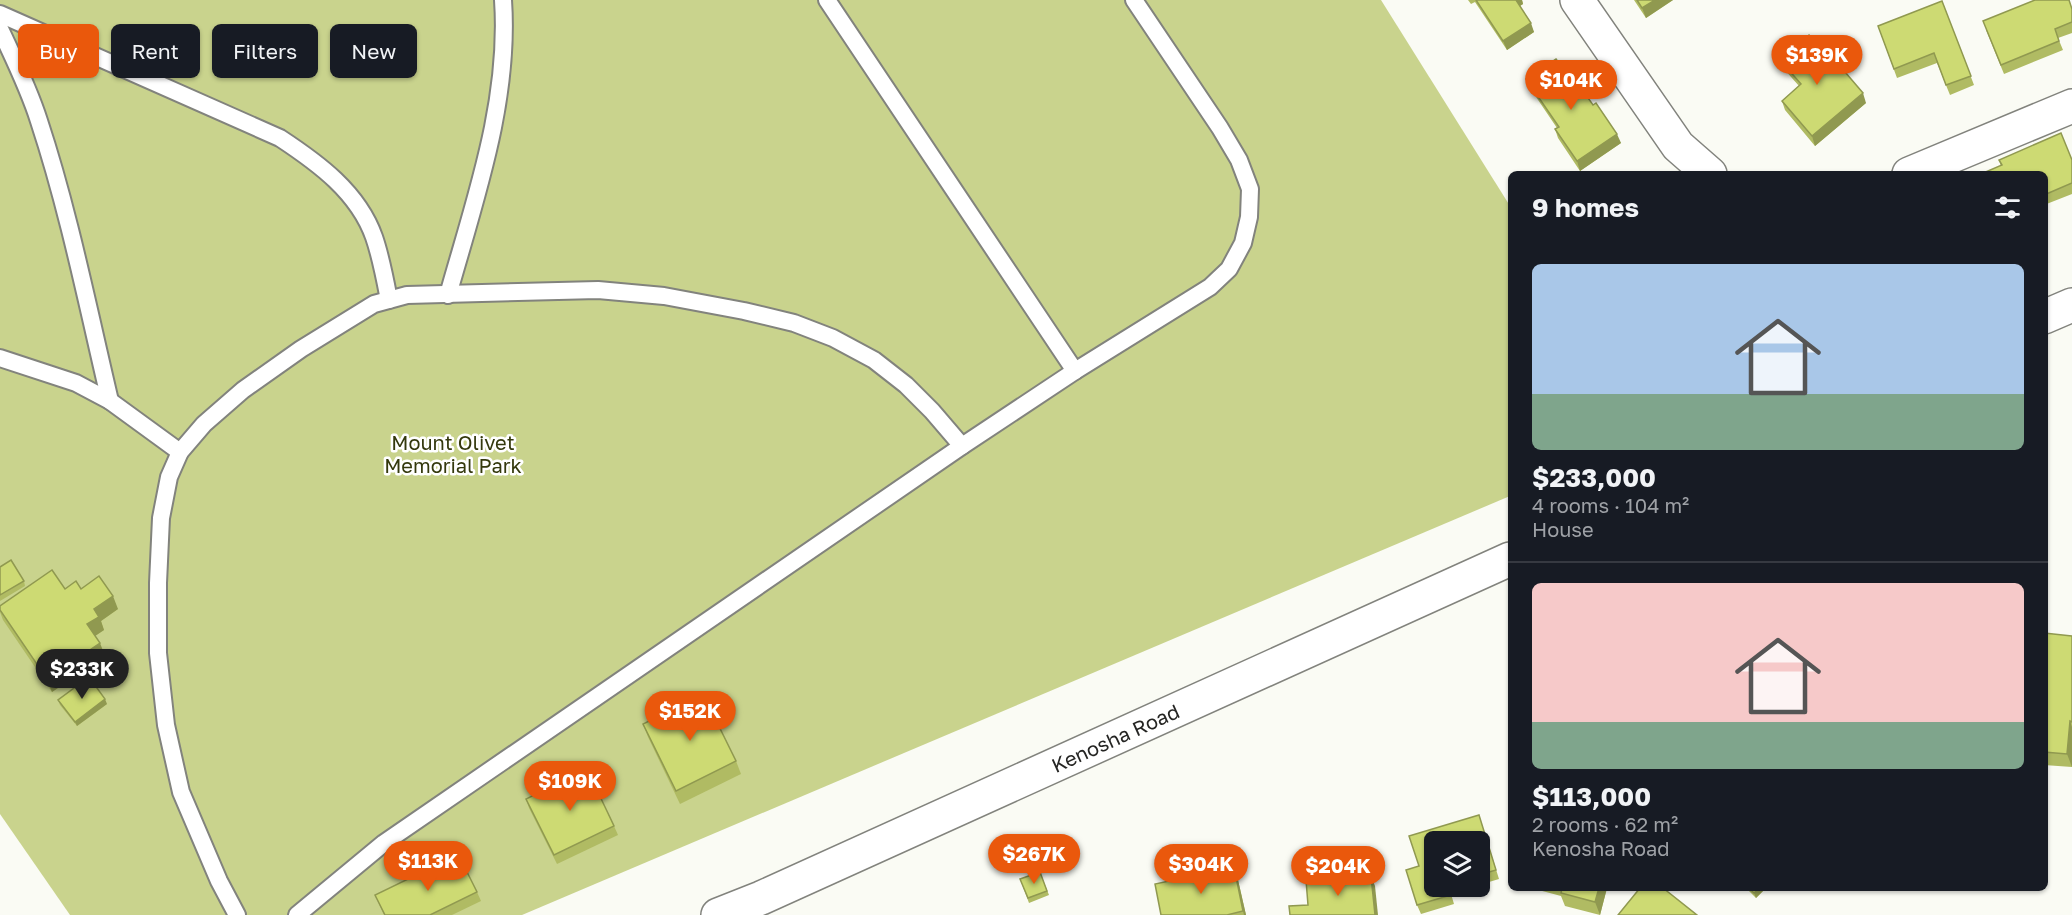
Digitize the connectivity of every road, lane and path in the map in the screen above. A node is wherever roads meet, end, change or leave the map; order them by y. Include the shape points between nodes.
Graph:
1 (503, 0) edge
2 (827, 0) edge
3 (1134, 0) edge
4 (1577, 0) edge
5 (0, 14) edge
6 (0, 29) edge
7 (2072, 106) edge
8 (1707, 171) edge
9 (1916, 171) edge
10 (448, 295) junction
11 (389, 300) junction
12 (2072, 305) edge
13 (2048, 315) edge
14 (0, 358) edge
15 (1075, 371) junction
16 (110, 400) junction
17 (962, 446) junction
18 (180, 452) junction
19 (1508, 560) edge
20 (237, 915) edge
21 (297, 915) edge
22 (718, 915) edge

1 - 10 lane via 505,34 490,144
2 - 15 lane
3 - 15 lane via 1239,160 1250,189 1249,217 1243,243 1229,269 1209,287
4 - 8 street via 1678,146
5 - 11 lane via 280,138 314,160 357,205 373,234
6 - 16 lane via 39,121
7 - 9 street
10 - 11 lane via 407,295
10 - 17 lane via 598,290 664,296 794,323 874,360 906,385
11 - 18 lane via 374,304 301,349 243,390 204,423
12 - 13 street
14 - 16 lane via 76,383
15 - 17 lane
16 - 18 lane
17 - 21 lane via 384,843
18 - 20 lane via 169,477 160,529 158,653 166,725 181,792
19 - 22 street, Kenosha Road

